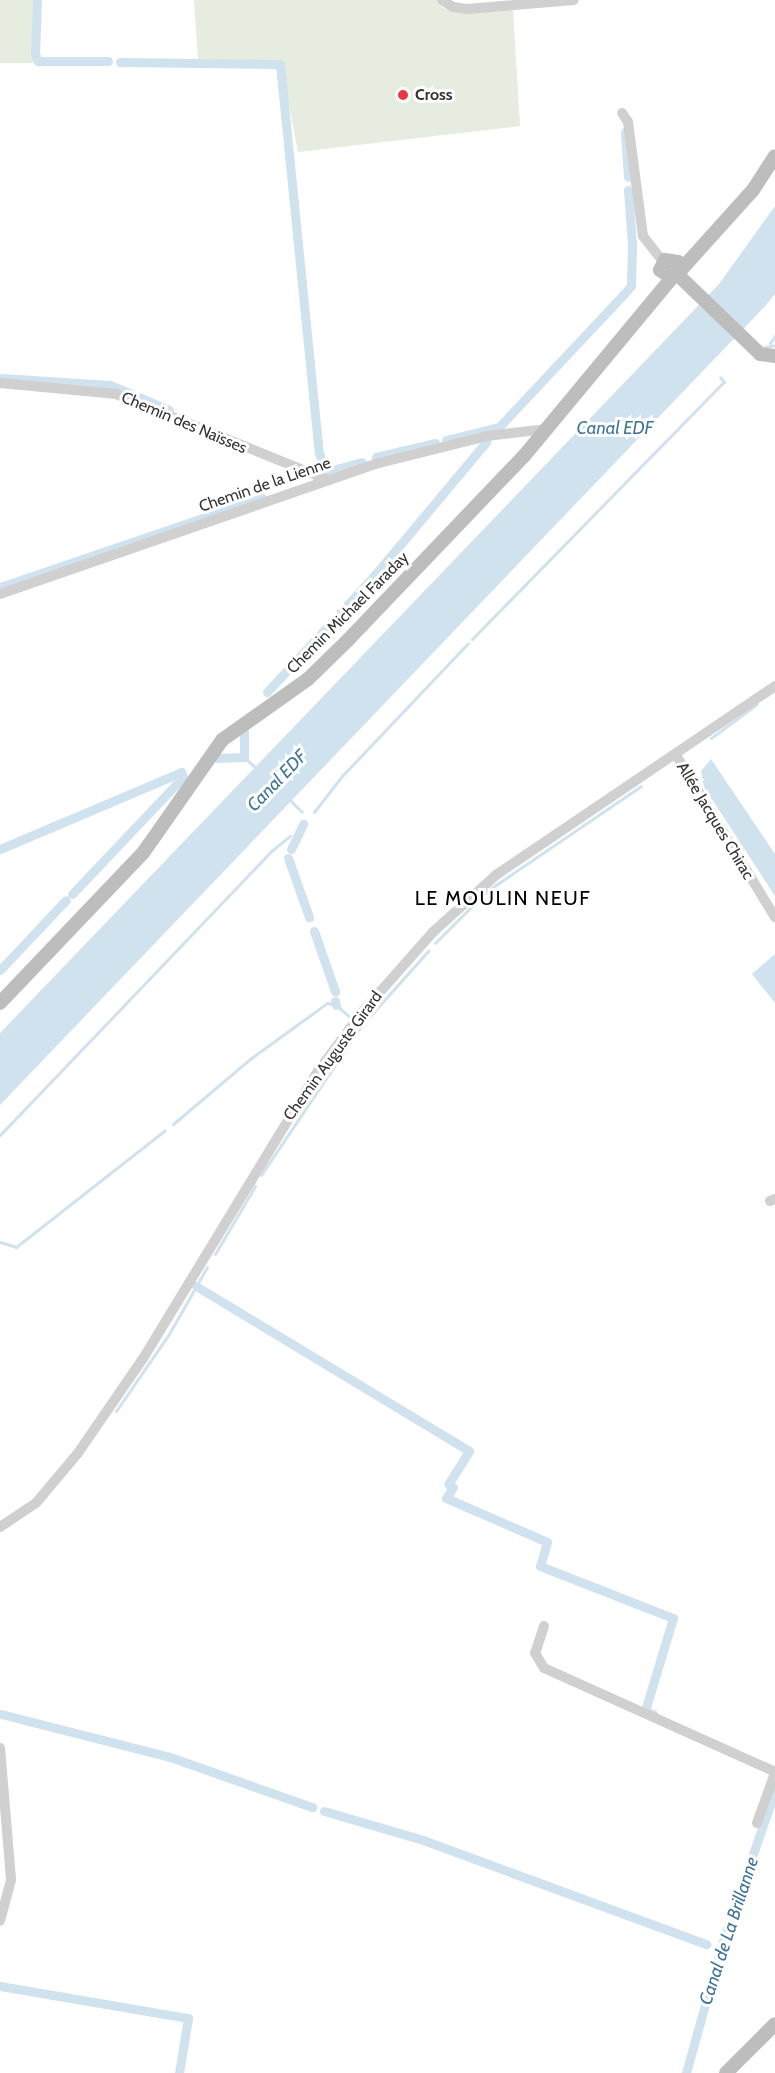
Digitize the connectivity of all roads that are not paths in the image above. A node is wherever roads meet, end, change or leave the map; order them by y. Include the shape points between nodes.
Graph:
1 (442, 0) edge
2 (574, 0) edge
3 (622, 113) dead end
4 (775, 156) edge
5 (671, 270) junction
6 (775, 356) edge
7 (0, 383) edge
8 (547, 429) junction
9 (328, 480) junction
10 (0, 594) edge
11 (775, 687) edge
12 (676, 755) junction
13 (775, 917) edge
14 (0, 1003) edge
15 (0, 1527) edge
16 (544, 1626) dead end
17 (0, 1748) edge
18 (775, 1773) edge
19 (757, 1822) dead end
20 (0, 1921) edge
21 (775, 2024) edge
22 (726, 2073) edge

1 - 2 street via 467,9
3 - 5 street via 628,122 643,236
4 - 5 main road via 718,230
5 - 6 main road via 757,351
5 - 8 main road, Chemin Michael Faraday via 642,316
7 - 9 street, Chemin des Naïsses via 116,394
8 - 9 street, Chemin de la Lienne via 448,445
8 - 14 main road, Chemin Michael Faraday via 318,670 227,734 143,853
9 - 10 street, Chemin de la Lienne
11 - 12 street, Chemin Auguste Girard
12 - 13 street, Allée Jacques Chirac
12 - 15 street, Chemin Auguste Girard via 496,875 396,972 318,1071 144,1357 78,1453 36,1503
16 - 18 street via 535,1653 544,1668
17 - 20 street via 11,1880
18 - 19 street
21 - 22 main road

